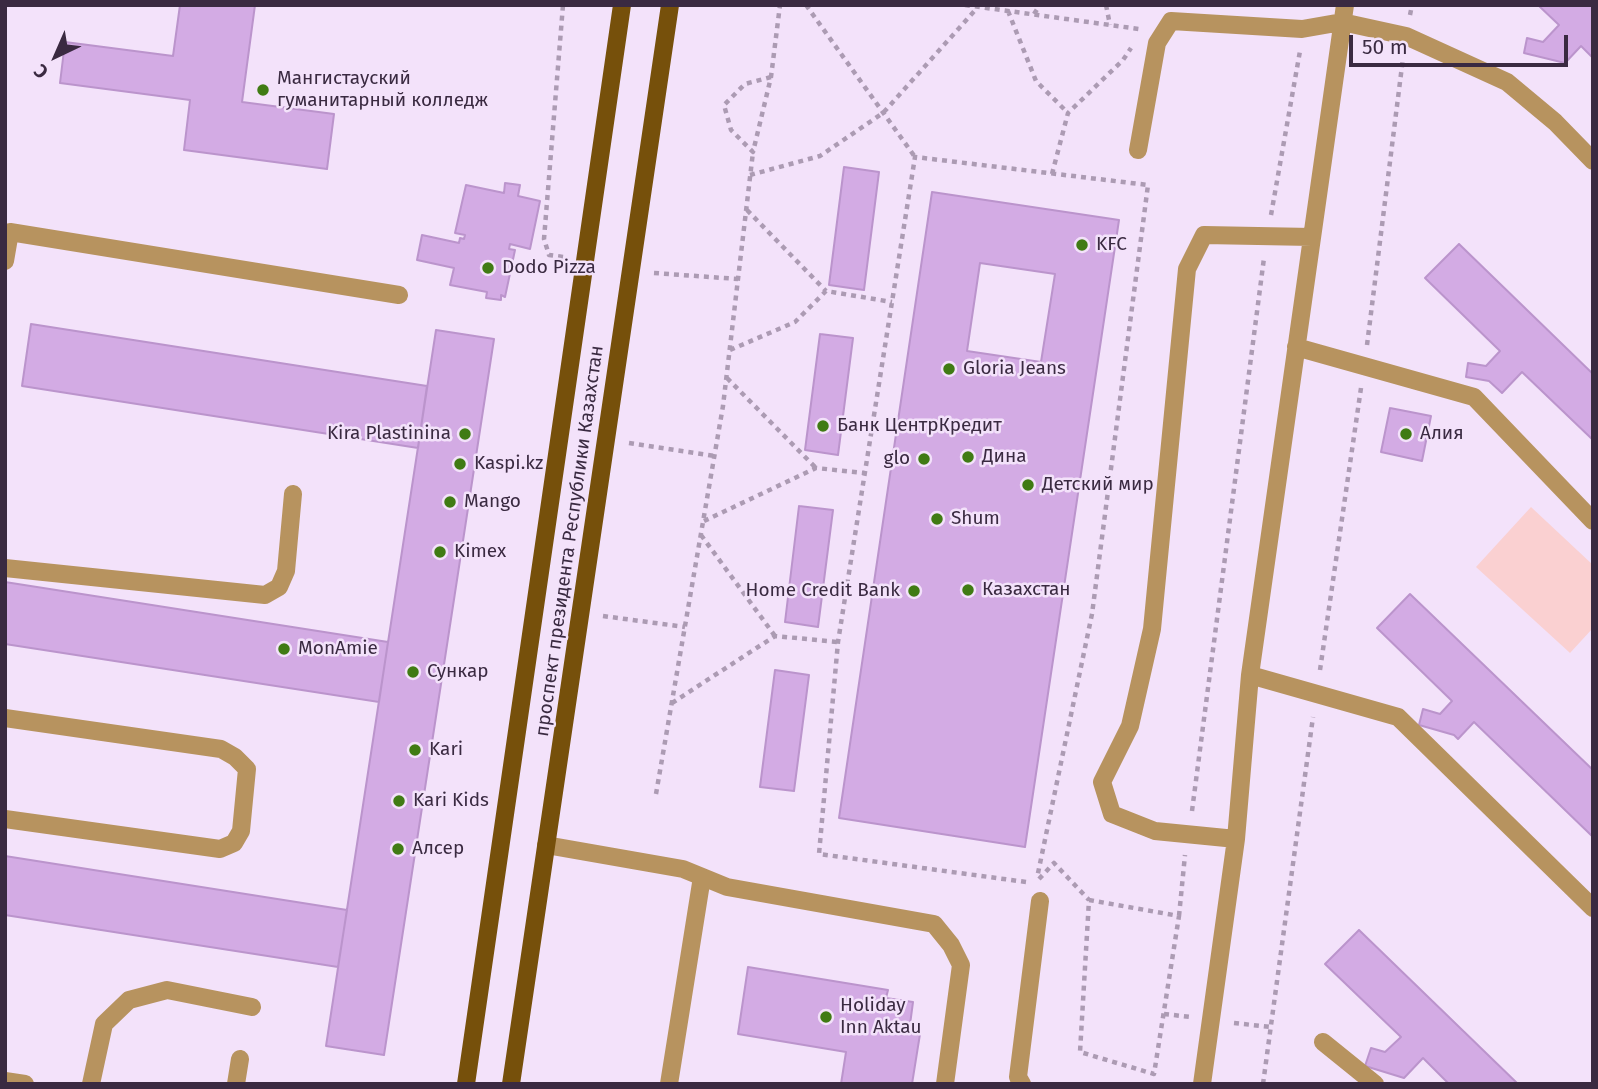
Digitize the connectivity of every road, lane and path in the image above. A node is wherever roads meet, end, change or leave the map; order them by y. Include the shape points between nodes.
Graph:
1 (622, 5) edge
2 (670, 5) edge
3 (780, 5) edge
4 (806, 5) edge
5 (965, 5) edge
6 (1040, 5) edge
7 (1106, 5) edge
8 (1412, 5) edge
9 (978, 7) edge
10 (1008, 11) junction
11 (1033, 14) junction
12 (1343, 14) edge
13 (1110, 25) junction
14 (1302, 29) junction
15 (1406, 36) junction
16 (771, 77) junction
17 (883, 113) junction
18 (1068, 113) junction
19 (1138, 150) dead end
20 (753, 152) junction
21 (915, 157) junction
22 (1593, 161) edge
23 (1052, 174) junction
24 (750, 176) junction
25 (747, 210) junction
26 (1267, 237) junction
27 (1312, 237) junction
28 (5, 261) edge
29 (826, 291) junction
30 (399, 295) dead end
31 (892, 302) junction
32 (1296, 347) junction
33 (730, 350) junction
34 (1365, 366) junction
35 (727, 378) junction
36 (606, 440) junction
37 (715, 456) junction
38 (816, 468) junction
39 (865, 473) junction
40 (293, 494) dead end
41 (1593, 520) edge
42 (704, 521) junction
43 (701, 535) junction
44 (5, 568) edge
45 (580, 613) junction
46 (685, 627) junction
47 (775, 636) junction
48 (838, 642) junction
49 (1250, 675) junction
50 (1317, 694) junction
51 (672, 703) junction
52 (5, 718) edge
53 (656, 794) dead end
54 (5, 819) edge
55 (1187, 834) junction
56 (1236, 839) junction
57 (546, 845) junction
58 (702, 877) junction
59 (1038, 892) junction
60 (1089, 900) junction
61 (1593, 908) edge
62 (1179, 916) junction
63 (252, 1007) dead end
64 (1323, 1042) dead end
65 (240, 1059) dead end
66 (5, 1081) edge
67 (25, 1084) edge
68 (91, 1084) edge
69 (236, 1084) edge
70 (466, 1084) edge
71 (511, 1084) edge
72 (670, 1084) edge
73 (945, 1084) edge
74 (1022, 1084) edge
75 (1202, 1084) edge
76 (1263, 1084) edge
77 (1375, 1084) edge

1 - 70 main road, проспект президента Республики Казахстан
2 - 36 main road, проспект президента Республики Казахстан
3 - 16 path
4 - 17 path
5 - 9 path
6 - 11 path
7 - 13 path
8 - 15 path
9 - 10 path
9 - 17 path
10 - 11 path
10 - 18 path via 1036,81
11 - 13 path
12 - 14 street
12 - 15 street
12 - 27 street
13 - 18 path via 1142,29 1123,60
14 - 19 street via 1171,21 1157,43
14 - 26 path
15 - 22 street via 1507,82
15 - 34 path
16 - 20 path
16 - 20 path via 745,84 724,105 731,130
17 - 21 path
17 - 24 path via 820,156
18 - 23 path
20 - 24 path
21 - 23 path
21 - 31 path
23 - 59 path via 1148,185 1091,614
24 - 25 path
25 - 29 path
25 - 33 path
26 - 27 street
26 - 55 path
26 - 55 street via 1203,235 1187,269 1152,629 1130,726 1102,782 1112,814 1155,831
27 - 32 street
28 - 30 street via 10,232
29 - 31 path
29 - 33 path via 796,323
31 - 39 path
32 - 34 street
32 - 49 street
33 - 35 path
34 - 41 street via 1474,397
34 - 50 path
35 - 37 path
35 - 38 path
36 - 37 path
36 - 45 main road, проспект президента Республики Казахстан
37 - 42 path
38 - 39 path
38 - 42 path
39 - 48 path
40 - 44 street via 286,570 279,587 265,595
42 - 43 path
43 - 46 path
43 - 47 path
45 - 46 path
45 - 57 main road, проспект президента Республики Казахстан
46 - 51 path
47 - 48 path
47 - 51 path
48 - 59 path via 819,854
49 - 50 street
49 - 56 street
50 - 61 street via 1398,717
50 - 76 path
51 - 53 path
52 - 54 street via 221,749 247,769 241,831 233,843 220,849
55 - 56 street
55 - 62 path
56 - 75 street
57 - 58 street via 683,869
57 - 71 main road, проспект президента Республики Казахстан
58 - 72 street
58 - 73 street via 727,887 934,924 961,965
59 - 60 path via 1054,863
59 - 74 street via 1018,1077
60 - 62 path
60 - 62 path via 1080,1052 1154,1074
63 - 68 street via 167,990 129,1000 104,1024
64 - 77 street
65 - 69 street
66 - 67 street

